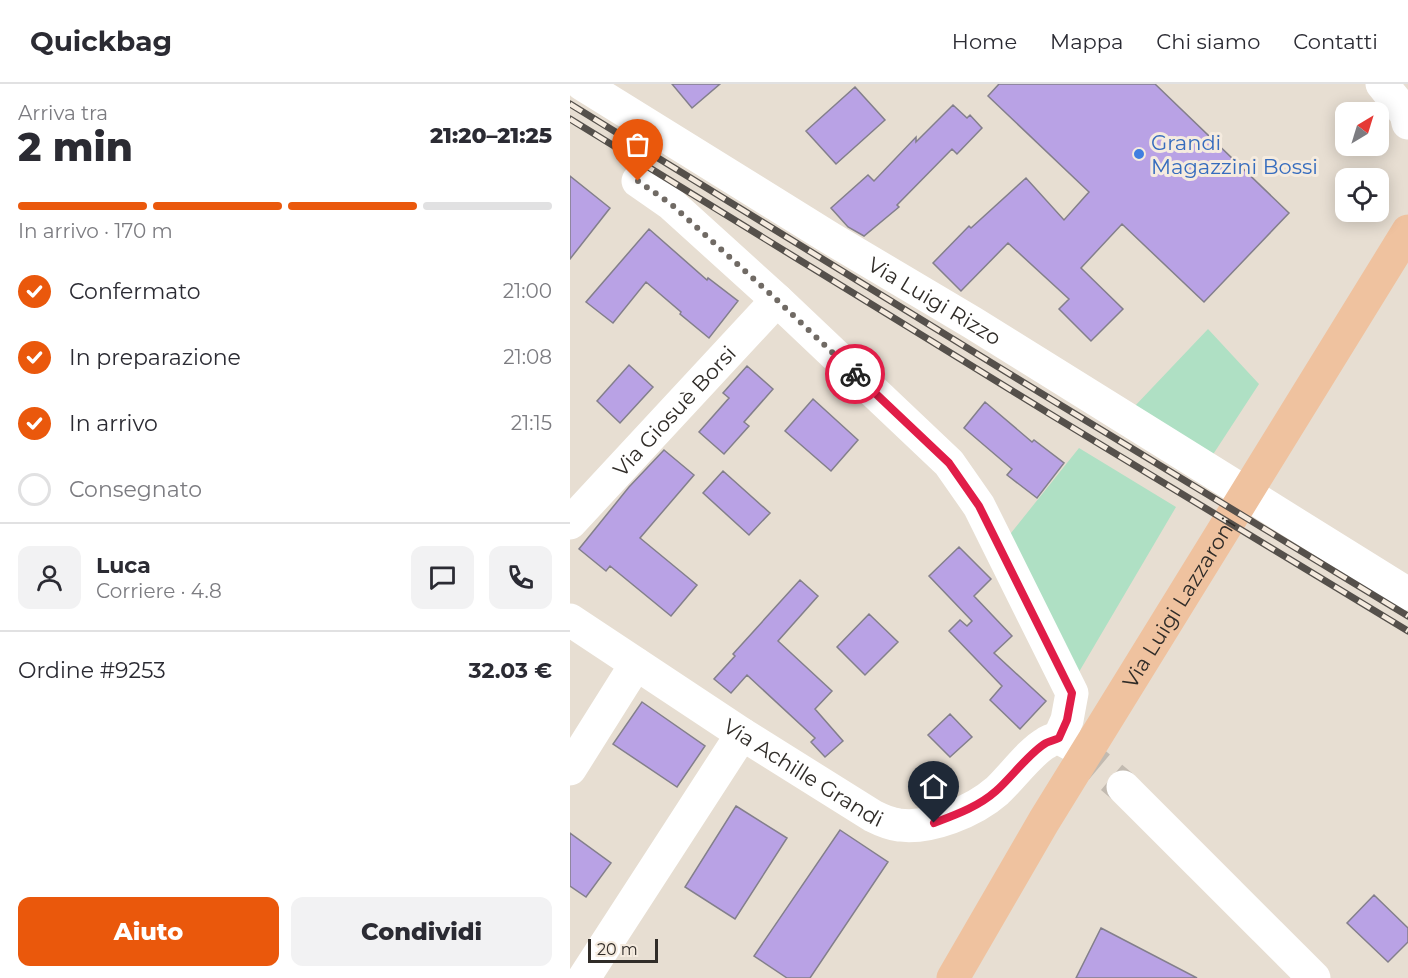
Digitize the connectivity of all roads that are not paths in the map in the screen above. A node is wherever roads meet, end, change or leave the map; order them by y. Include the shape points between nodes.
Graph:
1 (582, 84) edge
2 (1382, 84) edge
3 (1407, 118) edge
4 (638, 181) dead end
5 (1408, 231) edge
6 (777, 300) junction
7 (570, 523) edge
8 (1408, 594) edge
9 (570, 620) edge
10 (636, 664) junction
11 (742, 734) junction
12 (570, 769) edge
13 (1123, 787) tunnel mouth
14 (584, 978) edge
15 (952, 978) edge
16 (1314, 978) edge

1 - 8 street, Via Luigi Rizzo
2 - 3 street
4 - 6 street via 671,204
5 - 15 main road, Via Luigi Lazzaroni via 1044,821
6 - 7 street, Via Giosuè Borsi
6 - 11 street, Via Achille Grandi via 949,463 979,506 1072,693 1067,742 1046,743 985,800 934,823 896,825 873,816
9 - 10 street, Via Achille Grandi
10 - 11 street, Via Achille Grandi
10 - 12 street
11 - 14 street
13 - 16 street

